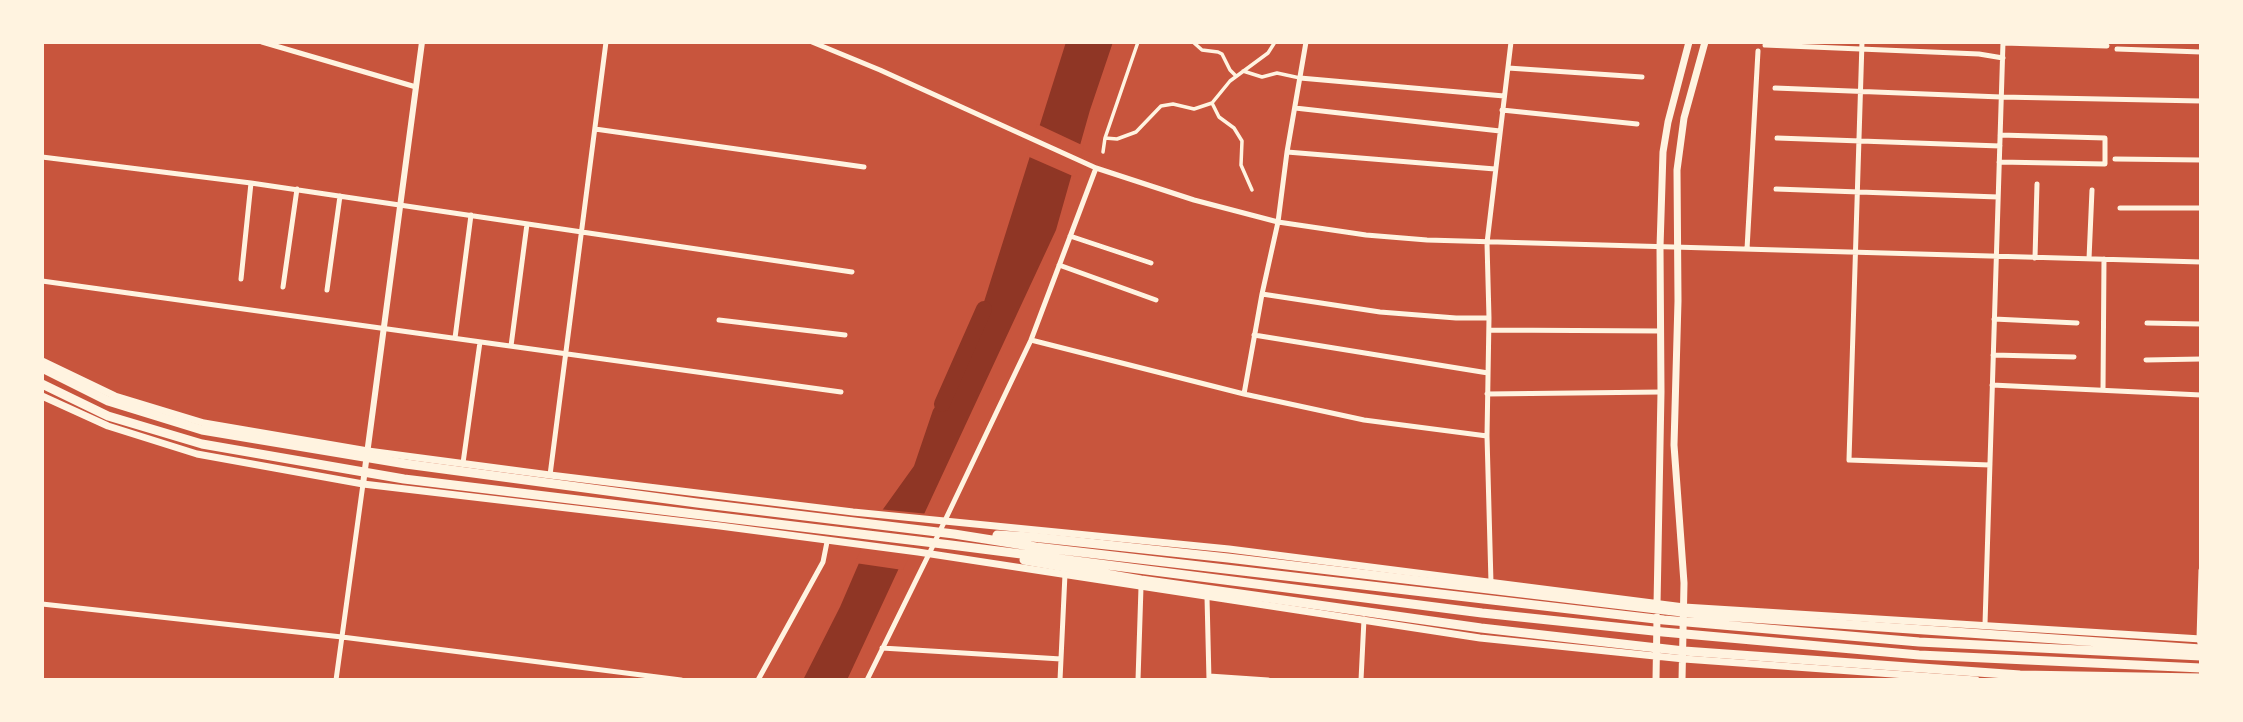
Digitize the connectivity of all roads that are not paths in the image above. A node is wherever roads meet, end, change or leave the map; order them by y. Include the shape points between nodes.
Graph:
1 (262, 42) edge
2 (422, 42) edge
3 (606, 42) edge
4 (812, 42) edge
5 (1138, 42) edge
6 (1193, 42) edge
7 (1275, 42) edge
8 (1306, 42) edge
9 (1511, 42) edge
10 (1689, 42) edge
11 (1705, 42) edge
12 (2003, 43) edge
13 (1765, 46) dead end
14 (1862, 46) edge
15 (2107, 46) dead end
16 (2117, 49) dead end
17 (1758, 51) dead end
18 (2201, 52) edge
19 (2003, 58) junction
20 (1508, 68) junction
21 (1243, 71) junction
22 (1236, 76) junction
23 (1642, 77) dead end
24 (1300, 78) junction
25 (416, 87) junction
26 (1775, 88) dead end
27 (1860, 92) junction
28 (1504, 96) junction
29 (2001, 97) junction
30 (2201, 101) edge
31 (1212, 103) junction
32 (1295, 108) junction
33 (1502, 110) junction
34 (1637, 124) dead end
35 (595, 129) junction
36 (1500, 131) junction
37 (2000, 135) junction
38 (1105, 138) junction
39 (1777, 138) dead end
40 (1859, 140) junction
41 (2000, 146) junction
42 (1103, 152) dead end
43 (1287, 152) junction
44 (42, 157) edge
45 (2115, 159) dead end
46 (2201, 160) edge
47 (1999, 162) junction
48 (864, 167) dead end
49 (1096, 168) junction
50 (1495, 169) junction
51 (251, 183) junction
52 (2037, 184) dead end
53 (297, 189) junction
54 (1776, 189) dead end
55 (1252, 190) dead end
56 (2092, 190) dead end
57 (1858, 191) junction
58 (340, 196) junction
59 (1998, 197) junction
60 (400, 205) junction
61 (2120, 208) dead end
62 (2201, 208) edge
63 (471, 215) junction
64 (1278, 222) junction
65 (527, 224) junction
66 (582, 232) junction
67 (1070, 236) junction
68 (1487, 243) junction
69 (1660, 247) junction
70 (1676, 247) junction
71 (1747, 249) junction
72 (1856, 252) junction
73 (1996, 257) junction
74 (2035, 258) junction
75 (2089, 259) junction
76 (2104, 260) junction
77 (2201, 262) edge
78 (1151, 263) dead end
79 (1059, 265) junction
80 (852, 272) dead end
81 (241, 279) dead end
82 (42, 281) edge
83 (283, 287) dead end
84 (327, 290) dead end
85 (1262, 294) junction
86 (1156, 300) dead end
87 (1489, 318) junction
88 (1994, 319) junction
89 (719, 320) dead end
90 (2077, 323) dead end
91 (2147, 323) dead end
92 (2201, 324) edge
93 (385, 329) junction
94 (1489, 330) junction
95 (1661, 331) junction
96 (845, 335) dead end
97 (1254, 335) junction
98 (455, 338) junction
99 (1031, 340) junction
100 (480, 342) junction
101 (511, 346) junction
102 (566, 354) junction
103 (1993, 355) junction
104 (2074, 357) dead end
105 (2201, 359) edge
106 (2146, 360) dead end
107 (42, 361) edge
108 (42, 368) edge
109 (1488, 373) junction
110 (42, 384) edge
111 (1992, 385) junction
112 (2102, 390) junction
113 (841, 391) dead end
114 (1661, 391) junction
115 (1244, 394) junction
116 (1487, 394) junction
117 (2201, 395) edge
118 (42, 396) edge
119 (1486, 436) junction
120 (369, 451) junction
121 (463, 463) junction
122 (1990, 465) junction
123 (550, 475) junction
124 (363, 484) junction
125 (944, 521) junction
126 (954, 534) junction
127 (827, 542) junction
128 (951, 545) junction
129 (929, 554) junction
130 (2201, 570) edge
131 (1065, 574) junction
132 (1490, 583) junction
133 (1141, 587) junction
134 (1207, 597) junction
135 (42, 604) edge
136 (1657, 607) junction
137 (1684, 610) junction
138 (1364, 619) junction
139 (1985, 624) junction
140 (342, 637) junction
141 (2200, 639) edge
142 (882, 648) junction
143 (2201, 649) edge
144 (1656, 652) junction
145 (1684, 655) junction
146 (2201, 656) edge
147 (1061, 659) junction
148 (2201, 668) edge
149 (1871, 677) edge
150 (1209, 678) edge
151 (2201, 678) edge
152 (335, 680) edge
153 (681, 680) edge
154 (758, 680) edge
155 (867, 680) edge
156 (1060, 680) edge
157 (1138, 680) edge
158 (1268, 680) edge
159 (1362, 680) edge
160 (1656, 680) edge
161 (1682, 680) edge
162 (1976, 680) edge

1 - 25 street
2 - 25 street
3 - 35 street
4 - 49 street
5 - 38 street
6 - 22 street via 1202,50 1222,54
7 - 21 street
8 - 24 street
9 - 20 street
10 - 69 main road via 1665,142
11 - 70 main road via 1682,128
12 - 15 street
12 - 19 street
13 - 14 street
14 - 19 street
14 - 27 street
16 - 18 street
17 - 71 street
19 - 29 street
20 - 23 street
20 - 28 street
21 - 22 street
21 - 24 street via 1262,78 1277,73
22 - 31 street
24 - 28 street
24 - 32 street
25 - 60 street
26 - 27 street
27 - 29 street
27 - 40 street
28 - 33 street
29 - 30 street
29 - 37 street
31 - 38 street via 1194,109 1161,106 1136,132
31 - 55 street via 1242,141 1241,165
32 - 36 street
32 - 43 street
33 - 34 street
33 - 36 street
35 - 48 street
35 - 66 street
36 - 50 street
37 - 41 street
37 - 47 street via 2105,138 2105,164
38 - 42 street
39 - 40 street
40 - 41 street
40 - 57 street
41 - 47 street
43 - 50 street
43 - 64 street
44 - 51 street
45 - 46 street
47 - 59 street
49 - 64 street
49 - 67 street
50 - 68 street
51 - 53 street
51 - 81 street
52 - 74 street
53 - 58 street
53 - 83 street
54 - 57 street
56 - 75 street
57 - 59 street
57 - 72 street
58 - 60 street
58 - 84 street
59 - 73 street
60 - 63 street
60 - 93 street
61 - 62 street
63 - 65 street
63 - 98 street
64 - 68 street via 1396,238
64 - 85 street
65 - 66 street
65 - 101 street
66 - 80 street
66 - 102 street
67 - 78 street
67 - 79 street
68 - 69 street
68 - 87 street
69 - 70 street
69 - 95 main road
70 - 71 street
70 - 137 main road via 1674,444
71 - 72 street
72 - 73 street
72 - 122 street via 1849,460
73 - 74 street
73 - 88 street
74 - 75 street
75 - 76 street
76 - 77 street
76 - 112 street
79 - 86 street
79 - 99 street
82 - 93 street
85 - 87 street via 1380,312
85 - 97 street
87 - 94 street
88 - 90 street
88 - 103 street
89 - 96 street
91 - 92 street
93 - 98 street
93 - 120 street
94 - 95 street
94 - 109 street
95 - 114 main road
97 - 109 street
97 - 115 street
98 - 100 street
99 - 115 street
99 - 125 street
100 - 101 street
100 - 121 street
101 - 102 street
102 - 113 street
102 - 123 street
103 - 104 street
103 - 111 street
105 - 106 street
107 - 120 main road via 115,396 204,423
108 - 126 highway via 108,401 202,430 406,464
109 - 116 street
110 - 128 highway via 108,415 202,444 404,479
111 - 112 street
111 - 122 street
112 - 117 street
114 - 116 street
114 - 136 main road
115 - 119 street via 1364,420
116 - 119 street
118 - 124 main road via 108,426 197,454
119 - 132 street
120 - 121 main road
120 - 124 street
121 - 123 main road
122 - 139 street
123 - 125 main road
124 - 127 main road
124 - 140 street
125 - 129 street
125 - 132 main road via 1229,549
126 - 136 highway via 1032,537
126 - 146 highway via 1664,621 1919,642
127 - 129 main road
127 - 154 street via 824,562
128 - 144 highway via 1141,580
128 - 148 highway via 1663,632 1919,655
129 - 131 main road
129 - 142 street
130 - 141 street
131 - 133 main road
131 - 147 street
132 - 136 main road
133 - 134 main road
133 - 157 street
134 - 138 main road
134 - 150 street
135 - 140 street
136 - 137 highway
136 - 144 main road
137 - 139 main road
137 - 143 highway via 1758,620
137 - 145 main road
138 - 144 main road via 1480,638
138 - 159 street
139 - 141 main road
140 - 152 street
140 - 153 street
141 - 143 street
142 - 147 street
142 - 155 street
144 - 145 highway
144 - 160 main road
145 - 149 main road
145 - 151 highway via 2020,674
145 - 161 main road
147 - 156 street
149 - 162 main road
150 - 158 street

